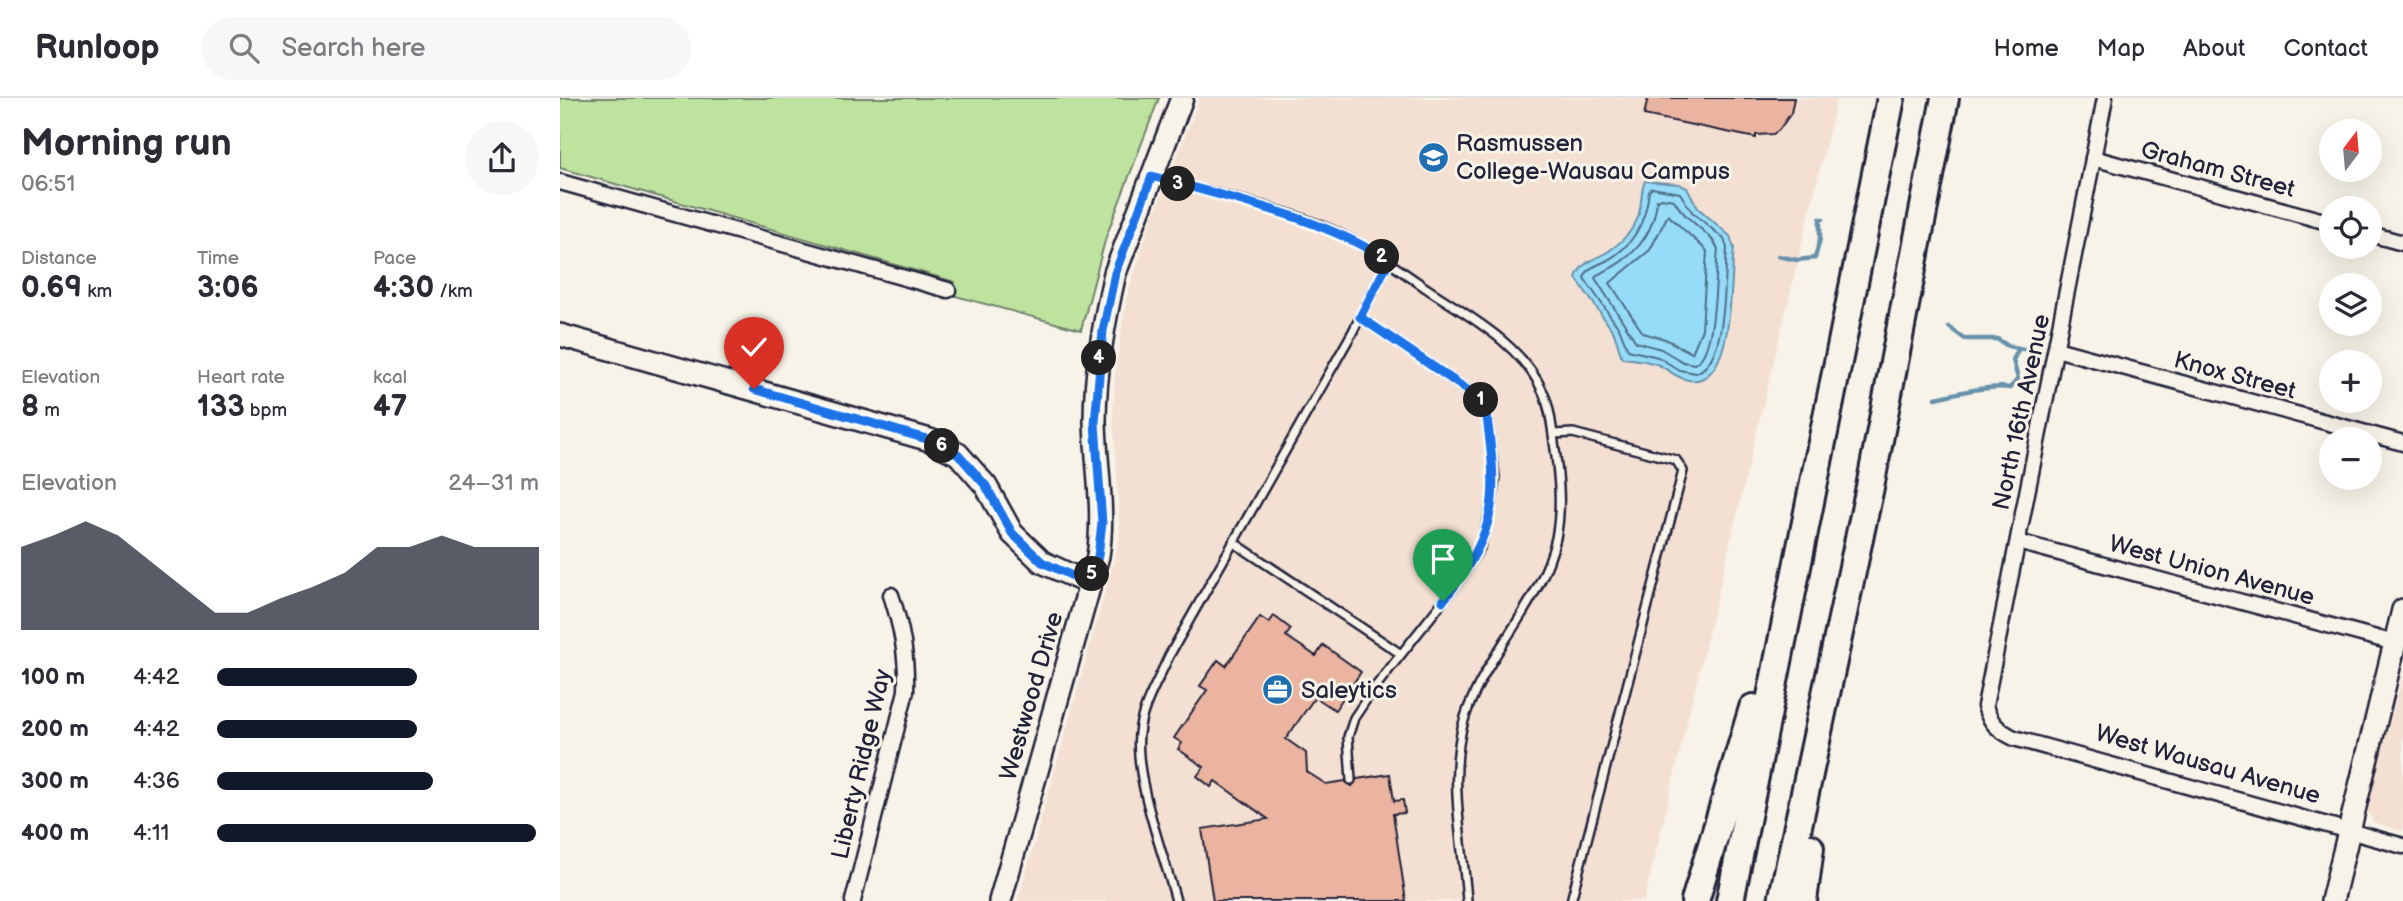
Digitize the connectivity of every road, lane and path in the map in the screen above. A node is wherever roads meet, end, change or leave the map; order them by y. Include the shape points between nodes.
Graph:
1 (1182, 98) edge
2 (1891, 98) edge
3 (1945, 98) edge
4 (2105, 98) edge
5 (2093, 158) junction
6 (1152, 176) junction
7 (560, 182) edge
8 (2319, 220) edge
9 (2382, 237) edge
10 (2403, 243) edge
11 (1389, 261) junction
12 (948, 290) dead end
13 (1360, 317) junction
14 (560, 335) edge
15 (2056, 349) junction
16 (1553, 434) junction
17 (2403, 443) edge
18 (1233, 542) junction
19 (2018, 542) junction
20 (1090, 584) junction
21 (891, 595) dead end
22 (2403, 610) edge
23 (1784, 625) junction
24 (2395, 643) junction
25 (1837, 649) junction
26 (1401, 654) junction
27 (1999, 731) joint
28 (1351, 780) dead end
29 (2348, 831) junction
30 (2403, 846) edge
31 (853, 901) edge
32 (1000, 901) edge
33 (1176, 901) edge
34 (1467, 901) edge
35 (1571, 901) edge
36 (1695, 901) edge
37 (1730, 901) edge
38 (1782, 901) edge
39 (1803, 901) edge
40 (2332, 901) edge

1 - 6 street, Westwood Drive
2 - 23 highway
3 - 25 highway
4 - 5 street, North 16th Avenue
5 - 8 street, Graham Street
5 - 15 street, North 16th Avenue
6 - 11 lane via 1308,220
6 - 20 street, Westwood Drive via 1115,273 1103,331 1095,413 1102,523
7 - 12 street
9 - 10 street
11 - 13 lane
11 - 16 lane via 1520,357 1543,391
13 - 18 lane
13 - 26 lane via 1485,402 1494,477 1480,548
14 - 20 street via 930,440 958,454 986,486 1012,533 1042,562
15 - 17 street, Knox Street
15 - 19 street, North 16th Avenue
16 - 34 lane via 1561,488 1555,539 1536,591 1465,717 1457,758
16 - 35 lane via 1573,433 1676,460 1683,471
18 - 26 lane
18 - 33 lane via 1169,656 1144,708 1139,730 1148,800
19 - 24 street, West Union Avenue
19 - 27 street, North 16th Avenue via 1985,706
20 - 32 street, Westwood Drive
21 - 31 street, Liberty Ridge Way via 902,627 906,691
22 - 24 street
23 - 36 highway via 1760,685
23 - 37 highway
24 - 29 street
25 - 38 highway
25 - 39 highway
26 - 28 lane via 1350,729 1347,757
27 - 29 street, West Wausau Avenue
29 - 30 street, West Wausau Avenue
29 - 40 street

